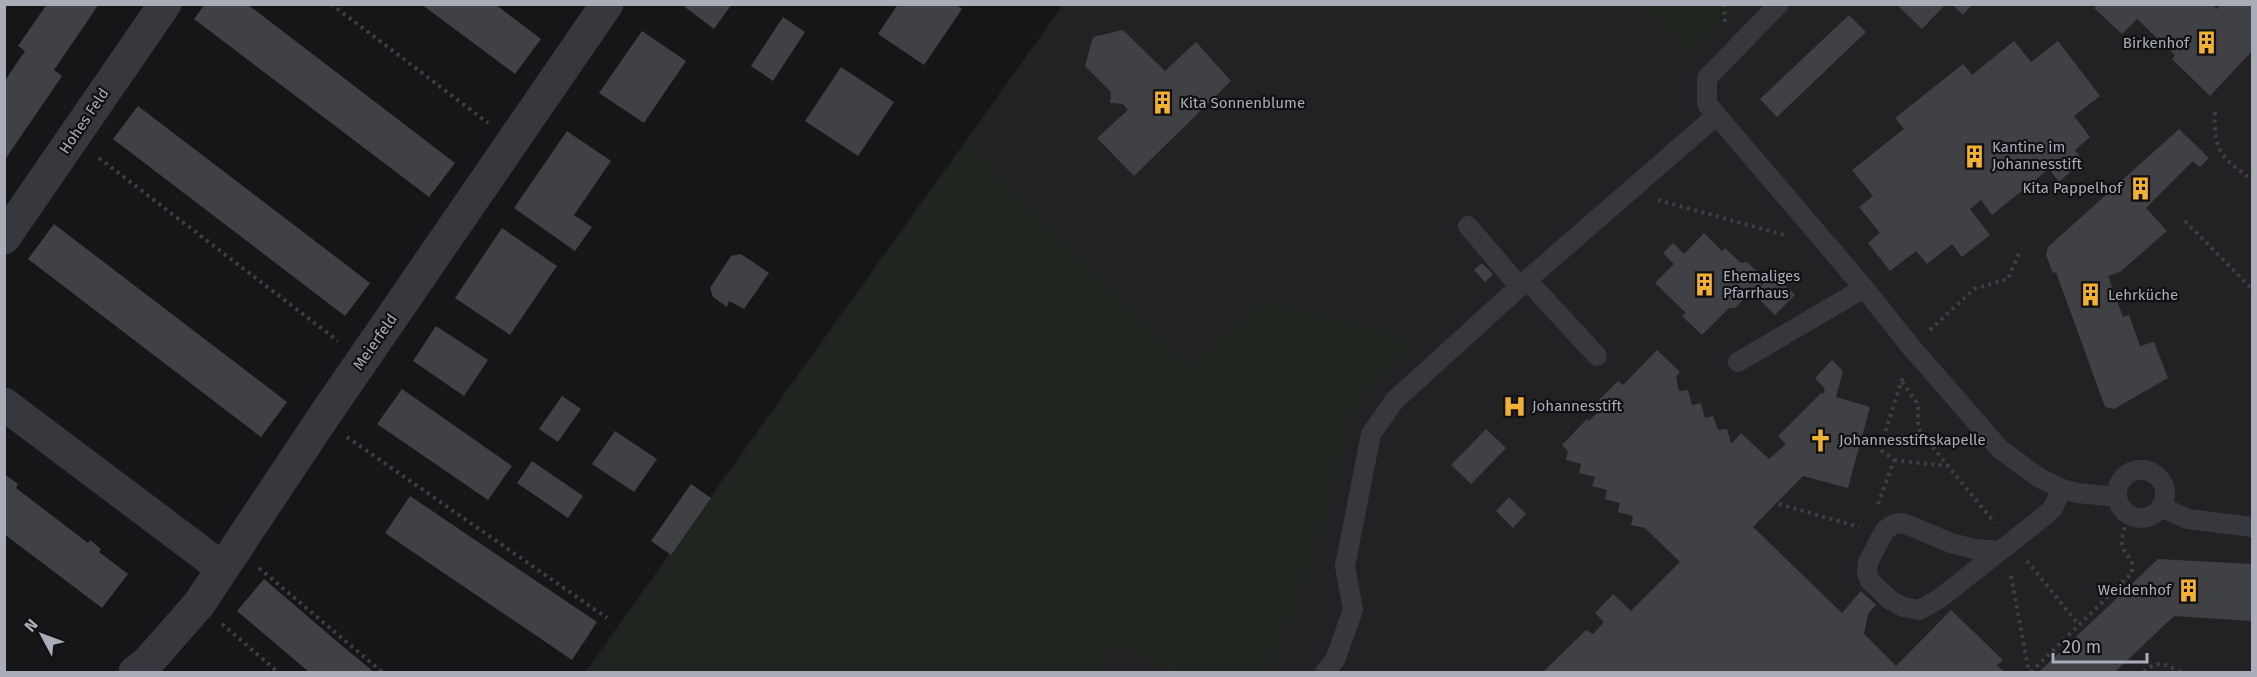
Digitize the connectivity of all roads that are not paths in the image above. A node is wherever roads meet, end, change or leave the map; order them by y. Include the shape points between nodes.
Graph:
1 (165, 4) edge
2 (607, 4) edge
3 (1779, 4) edge
4 (1717, 115) junction
5 (1468, 226) dead end
6 (4, 238) edge
7 (1524, 284) junction
8 (1864, 288) junction
9 (1597, 356) dead end
10 (1738, 362) dead end
11 (4, 404) edge
12 (2062, 489) junction
13 (2123, 505) junction
14 (2161, 507) junction
15 (2253, 527) edge
16 (1999, 551) junction
17 (229, 557) junction
18 (1336, 668) edge
19 (135, 672) edge

1 - 6 street, Hohes Feld
2 - 17 street, Meierfeld
3 - 4 lane via 1707,78 1707,104
4 - 7 lane
4 - 8 lane
5 - 7 lane
7 - 9 lane
7 - 18 lane via 1395,400 1371,434 1345,566 1353,610
8 - 10 lane
8 - 12 lane via 2000,449 2031,473
11 - 17 street
12 - 13 lane
12 - 16 lane via 2053,508
13 - 14 lane via 2140,518
13 - 14 lane via 2118,490 2125,476 2139,470 2153,474 2163,485
14 - 15 lane via 2188,519
16 - 16 lane via 1974,549 1903,523 1894,524 1876,532 1867,573 1890,600 1919,610 1939,599
17 - 19 street, Meierfeld via 199,604

